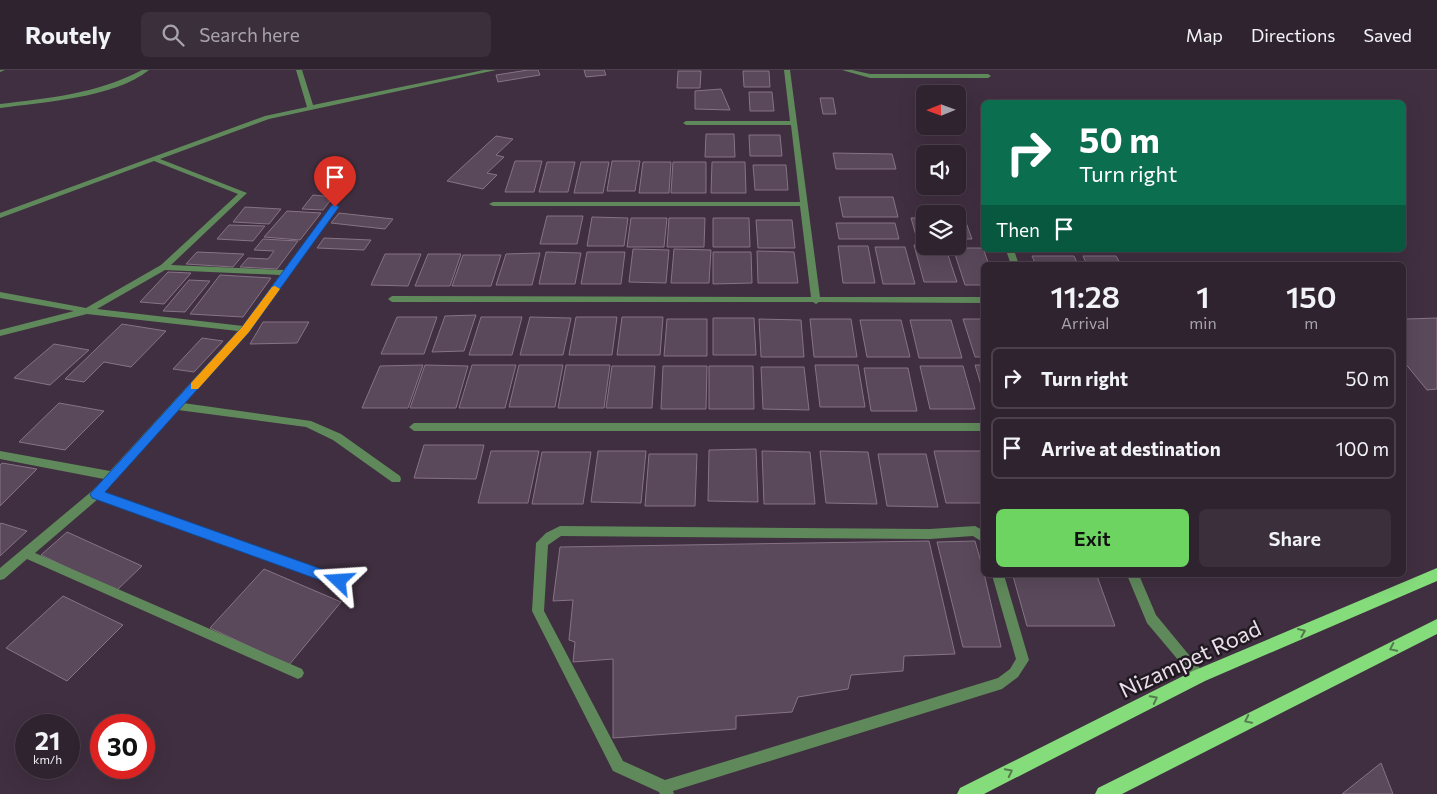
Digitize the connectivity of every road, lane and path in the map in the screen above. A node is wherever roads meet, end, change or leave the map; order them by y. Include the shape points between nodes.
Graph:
1 (146, 70) edge
2 (299, 70) edge
3 (493, 70) edge
4 (787, 70) edge
5 (845, 70) edge
6 (988, 76) dead end
7 (0, 106) edge
8 (311, 108) junction
9 (686, 123) dead end
10 (794, 123) junction
11 (157, 160) junction
12 (493, 204) dead end
13 (804, 204) junction
14 (335, 207) dead end
15 (0, 216) edge
16 (164, 267) junction
17 (286, 273) junction
18 (0, 295) edge
19 (392, 299) dead end
20 (981, 300) edge
21 (816, 301) junction
22 (87, 311) junction
23 (245, 330) junction
24 (0, 333) edge
25 (176, 406) junction
26 (414, 427) dead end
27 (981, 427) edge
28 (0, 455) edge
29 (112, 476) junction
30 (396, 480) dead end
31 (96, 494) junction
32 (981, 536) edge
33 (26, 554) junction
34 (1437, 574) edge
35 (0, 575) edge
36 (999, 577) edge
37 (1134, 577) edge
38 (339, 581) dead end
39 (1437, 626) edge
40 (298, 674) dead end
41 (1199, 676) junction
42 (666, 791) edge
43 (966, 794) edge
44 (1104, 794) edge

1 - 7 street via 114,87
2 - 8 street
3 - 8 street
4 - 10 street
5 - 6 street via 870,76
8 - 11 street via 267,117
9 - 10 street
10 - 13 street
11 - 15 street
11 - 16 street via 243,193
12 - 13 street
13 - 21 street
14 - 17 street
16 - 17 street
16 - 22 street
17 - 23 street
18 - 22 street
19 - 21 street
20 - 21 street
22 - 23 street
22 - 24 street
23 - 25 street
25 - 29 street
25 - 30 street via 307,424 337,437
26 - 27 street
28 - 29 street
29 - 31 street
31 - 33 street
31 - 38 street
32 - 42 street via 975,531 920,534 560,531 550,536 542,543 538,611 618,766
33 - 35 street
33 - 40 street
41 -> 34 main road, Nizampet Road
36 - 42 street via 1023,660 1002,683
37 - 41 street via 1151,618
39 -> 44 main road
43 -> 41 main road, Nizampet Road

